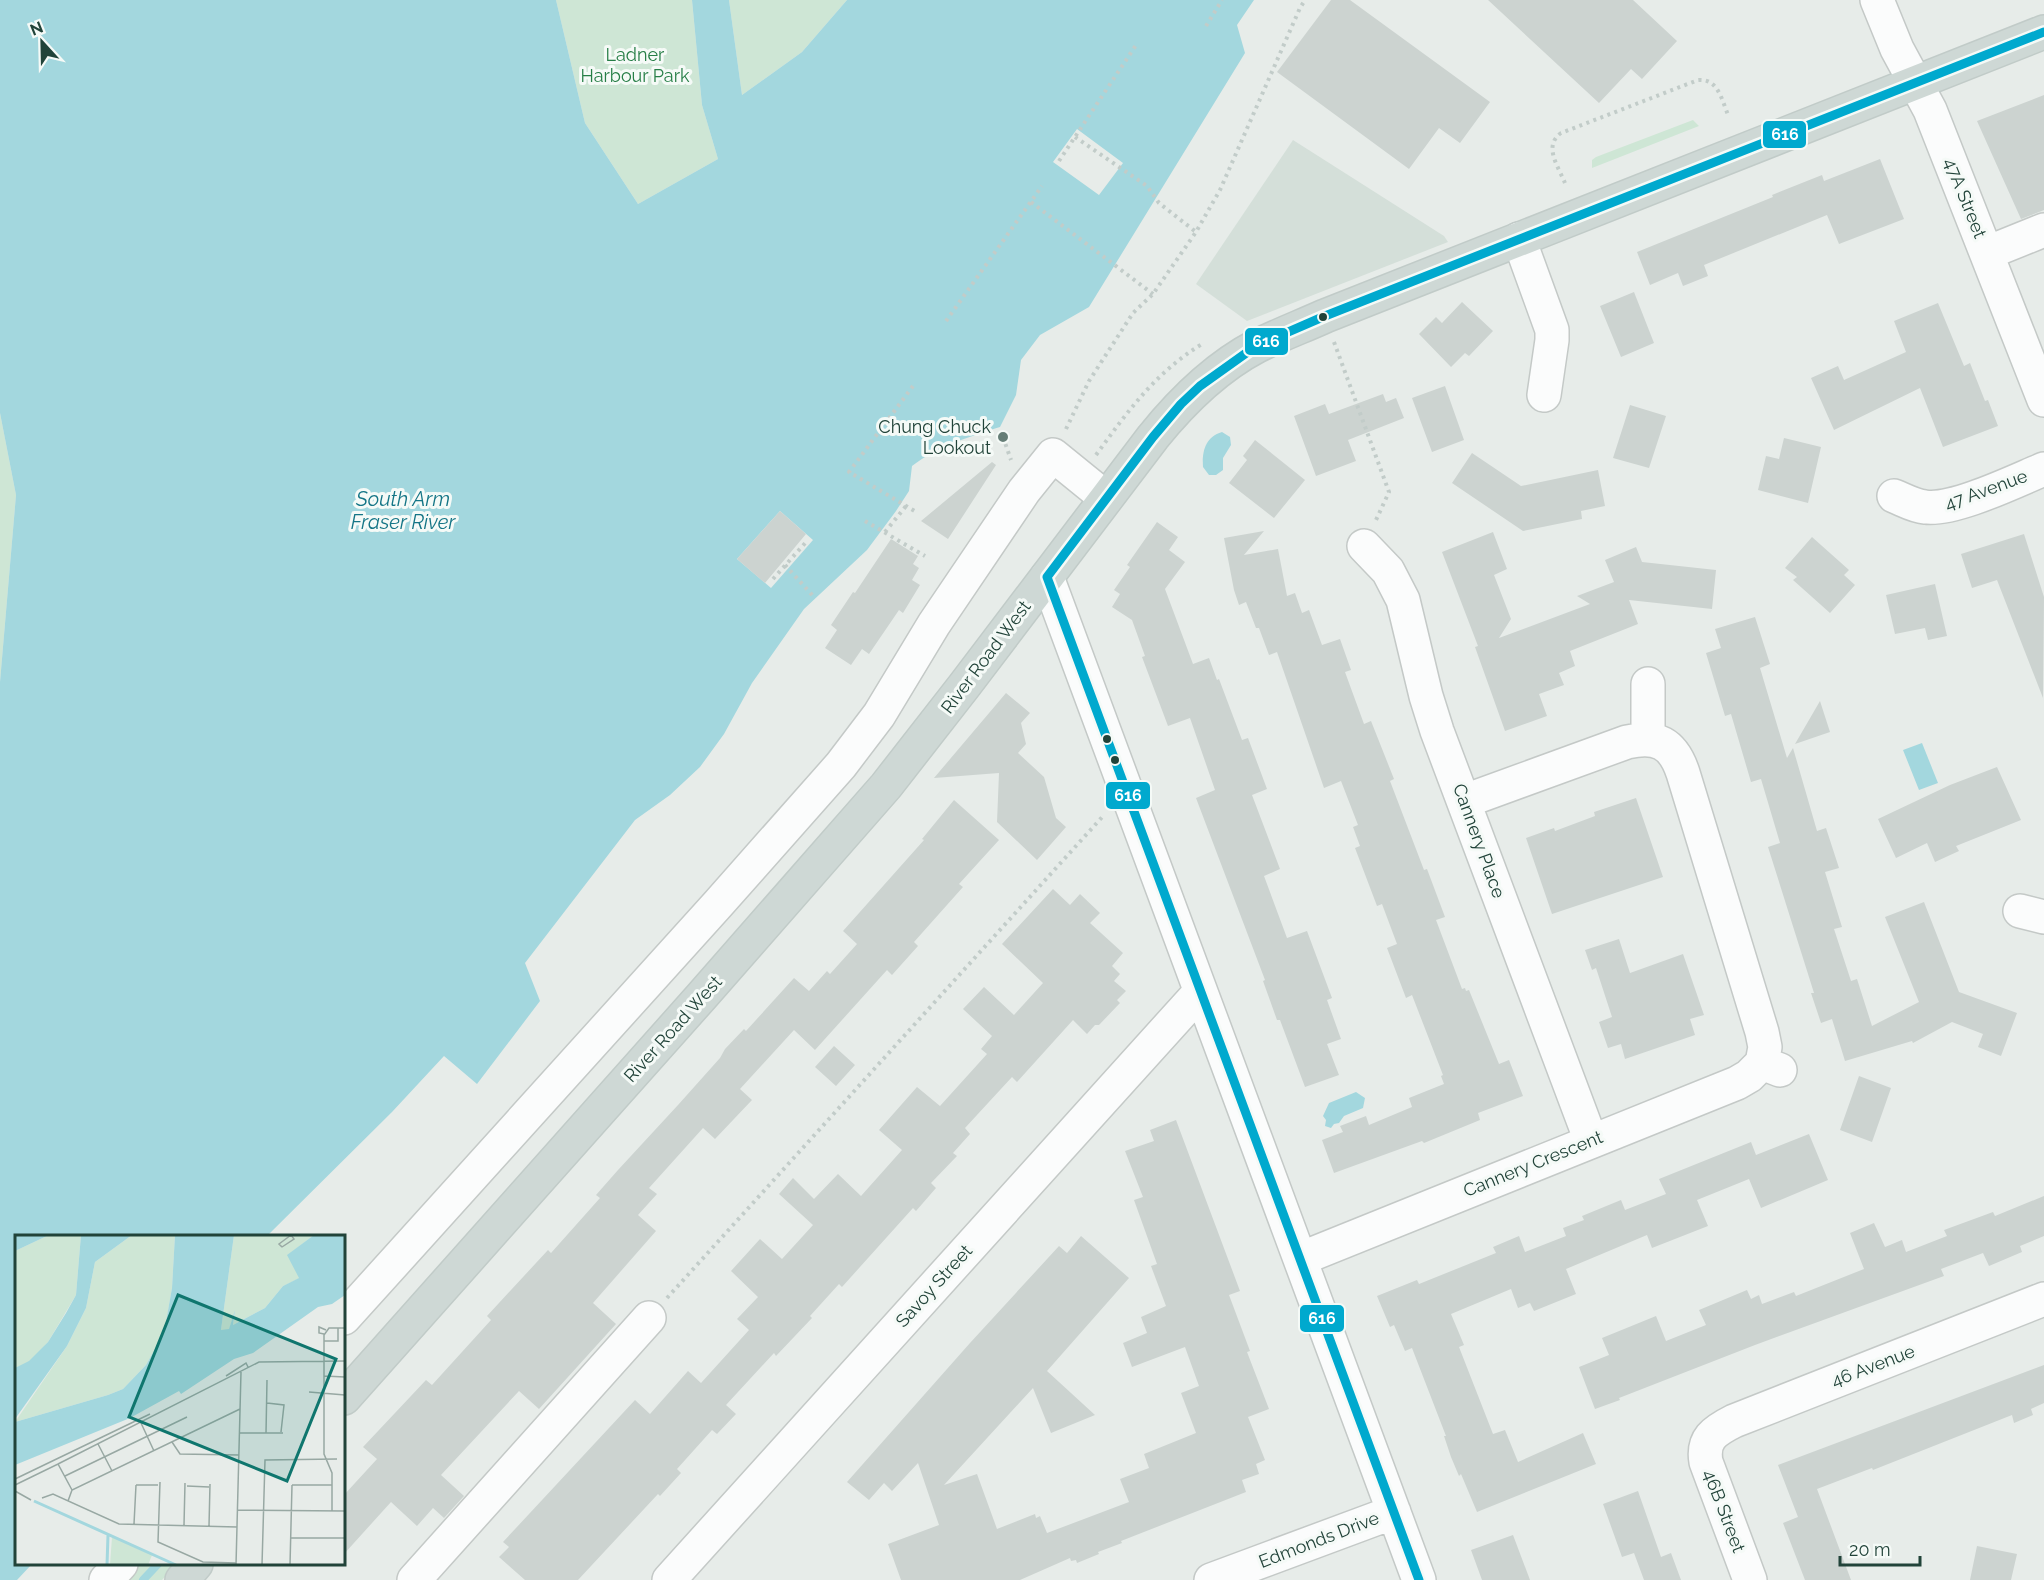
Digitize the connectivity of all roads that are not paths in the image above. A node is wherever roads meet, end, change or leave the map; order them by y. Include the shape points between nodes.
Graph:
1 (1877, 0) edge
2 (2044, 32) edge
3 (1916, 83) junction
4 (2044, 230) edge
5 (1519, 240) junction
6 (1987, 253) junction
7 (1544, 395) dead end
8 (2044, 400) edge
9 (2044, 469) edge
10 (1894, 496) dead end
11 (1106, 498) junction
12 (1364, 546) dead end
13 (1047, 577) junction
14 (1648, 684) dead end
15 (1648, 739) junction
16 (1465, 801) junction
17 (1200, 992) junction
18 (1591, 1141) junction
19 (1300, 1259) junction
20 (2044, 1299) edge
21 (345, 1316) edge
22 (649, 1318) road end
23 (345, 1397) edge
24 (1708, 1441) joint
25 (1394, 1512) junction
26 (119, 1565) edge
27 (194, 1565) edge
28 (106, 1580) edge
29 (182, 1580) edge
30 (414, 1580) edge
31 (669, 1580) edge
32 (1211, 1580) edge
33 (1419, 1580) edge
34 (1750, 1580) edge

1 - 3 street, 47A Street
2 - 3 main road, River Road West
3 - 5 main road, River Road West
3 - 6 street, 47A Street
4 - 6 street
5 - 7 street via 1552,330
5 - 11 main road, River Road West via 1316,320 1236,358 1181,404
6 - 8 street, 47A Street
9 - 10 street, 47 Avenue via 1953,505 1922,507
11 - 13 main road, River Road West
11 - 21 street via 1053,455 1023,491 879,715 841,765
12 - 16 street, Cannery Place via 1388,571 1403,600 1429,705
13 - 17 street
13 - 23 main road, River Road West via 886,786
14 - 15 street
15 - 16 street via 1612,746
15 - 18 street, Cannery Crescent via 1669,747 1680,764 1771,1067
16 - 18 street, Cannery Place
17 - 19 street
17 - 31 street, Savoy Street
18 - 19 street, Cannery Crescent
19 - 25 street
20 - 24 street, 46 Avenue via 1734,1421
22 - 30 street
24 - 34 street, 46B Street via 1704,1449 1706,1462
25 - 32 street, Edmonds Drive
25 - 33 street
26 - 28 street
27 - 29 main road

